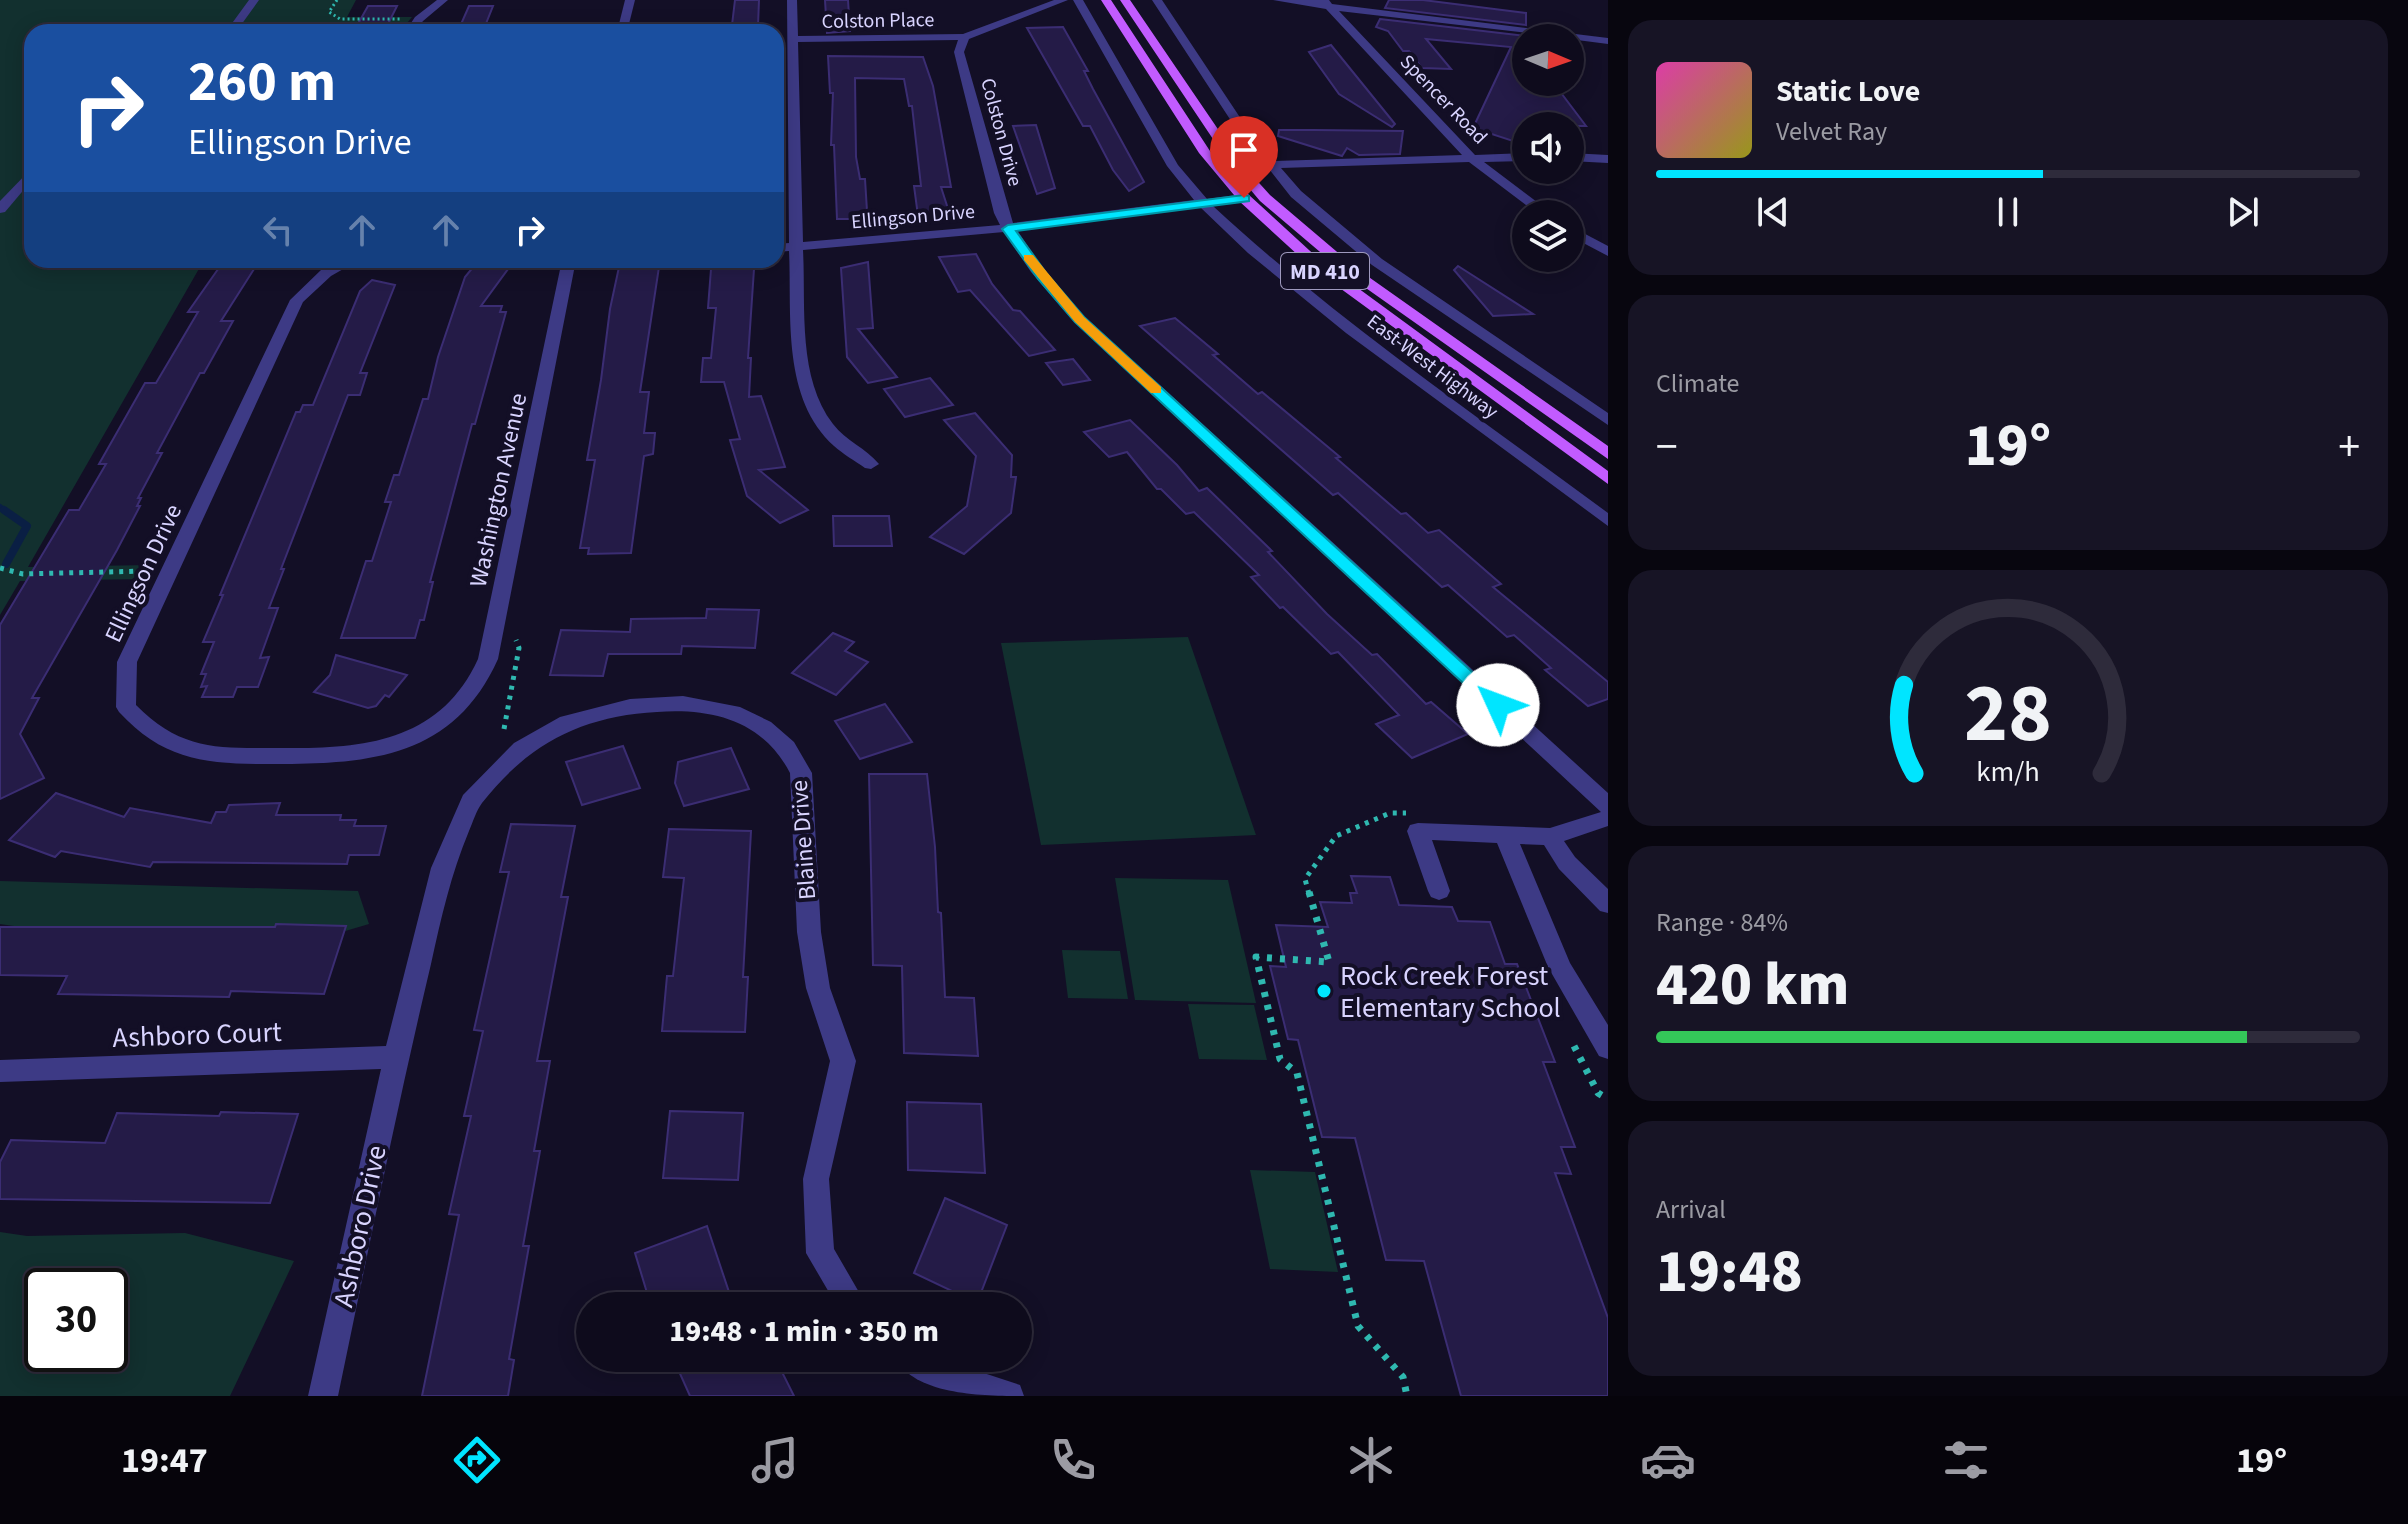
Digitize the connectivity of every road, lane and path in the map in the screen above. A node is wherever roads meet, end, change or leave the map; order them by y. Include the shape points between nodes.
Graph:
1 (254, 0) edge
2 (337, 0) edge
3 (443, 0) edge
4 (630, 0) edge
5 (792, 0) edge
6 (1063, 0) edge
7 (1078, 0) edge
8 (1106, 0) edge
9 (1125, 0) edge
10 (1157, 0) edge
11 (1278, 0) edge
12 (1326, 3) edge
13 (419, 19) junction
14 (236, 24) edge
15 (416, 24) edge
16 (624, 24) edge
17 (1512, 29) edge
18 (964, 37) junction
19 (1584, 38) edge
20 (792, 39) junction
21 (1608, 41) edge
22 (1512, 157) edge
23 (1471, 158) junction
24 (1584, 158) edge
25 (1608, 159) edge
26 (1271, 165) junction
27 (1237, 166) junction
28 (24, 181) edge
29 (1244, 198) junction
30 (1527, 200) edge
31 (1204, 204) junction
32 (0, 209) edge
33 (1008, 229) junction
34 (1584, 238) edge
35 (784, 248) edge
36 (796, 248) junction
37 (1608, 252) edge
38 (337, 268) edge
39 (567, 268) edge
40 (1608, 420) edge
41 (1608, 454) edge
42 (871, 464) dead end
43 (1608, 479) edge
44 (1608, 521) edge
45 (0, 568) edge
46 (146, 571) dead end
47 (515, 639) dead end
48 (448, 717) joint
49 (504, 729) dead end
50 (1608, 806) edge
51 (1417, 814) dead end
52 (1608, 818) edge
53 (1505, 835) junction
54 (1550, 837) junction
55 (1439, 891) dead end
56 (1608, 904) edge
57 (1608, 1048) edge
58 (396, 1057) junction
59 (0, 1071) edge
60 (844, 1292) edge
61 (934, 1372) edge
62 (323, 1396) edge
63 (1009, 1396) edge
64 (1407, 1396) edge

1 - 14 street
2 - 13 path via 329,12 340,19
3 - 13 street
4 - 16 street
5 - 20 street
6 - 18 street
7 - 31 street, East-West Highway via 1173,166
8 - 29 main road, East-West Highway / MD 410 via 1205,153
9 - 27 main road, East-West Highway / MD 410
10 - 26 street
11 - 12 street
12 - 17 street
12 - 23 street, Spencer Road
13 - 15 street
18 - 20 street, Colston Place
18 - 33 street, Colston Drive via 959,52
19 - 21 street
20 - 36 street
22 - 23 street
23 - 26 street
23 - 30 street, Spencer Road
24 - 25 street
26 - 27 street
26 - 40 street via 1296,194 1377,262
27 - 41 main road, East-West Highway / MD 410 via 1265,198 1351,271
28 - 32 street
29 - 31 street, Ellingson Drive
29 - 43 main road, East-West Highway / MD 410 via 1325,271
31 - 33 street, Ellingson Drive
31 - 44 street, East-West Highway via 1351,330
33 - 36 street, Ellingson Drive
33 - 50 street, Colston Drive via 1079,319
34 - 37 street
35 - 36 street, Ellingson Drive
36 - 42 street via 802,375 823,423 840,443
38 - 48 street, Ellingson Drive via 297,300 127,662 126,707 171,743 223,756 351,755 410,737
39 - 48 street, Washington Avenue via 488,659 470,696
45 - 46 path via 23,574
47 - 49 path via 519,648
51 - 64 path via 1390,813 1336,836 1305,879 1329,962 1256,957 1280,1059 1297,1073 1358,1326 1403,1377
52 - 54 street
53 - 54 street
53 - 55 street via 1418,831
53 - 57 street via 1560,967
54 - 56 street via 1567,863
58 - 59 street, Ashboro Court
58 - 60 street, Blaine Drive via 442,868 471,801 521,748 567,722 630,706 683,703 740,714 787,747 801,773 809,932 818,988 843,1061 816,1179 820,1253
58 - 62 street, Ashboro Drive
61 - 63 street

